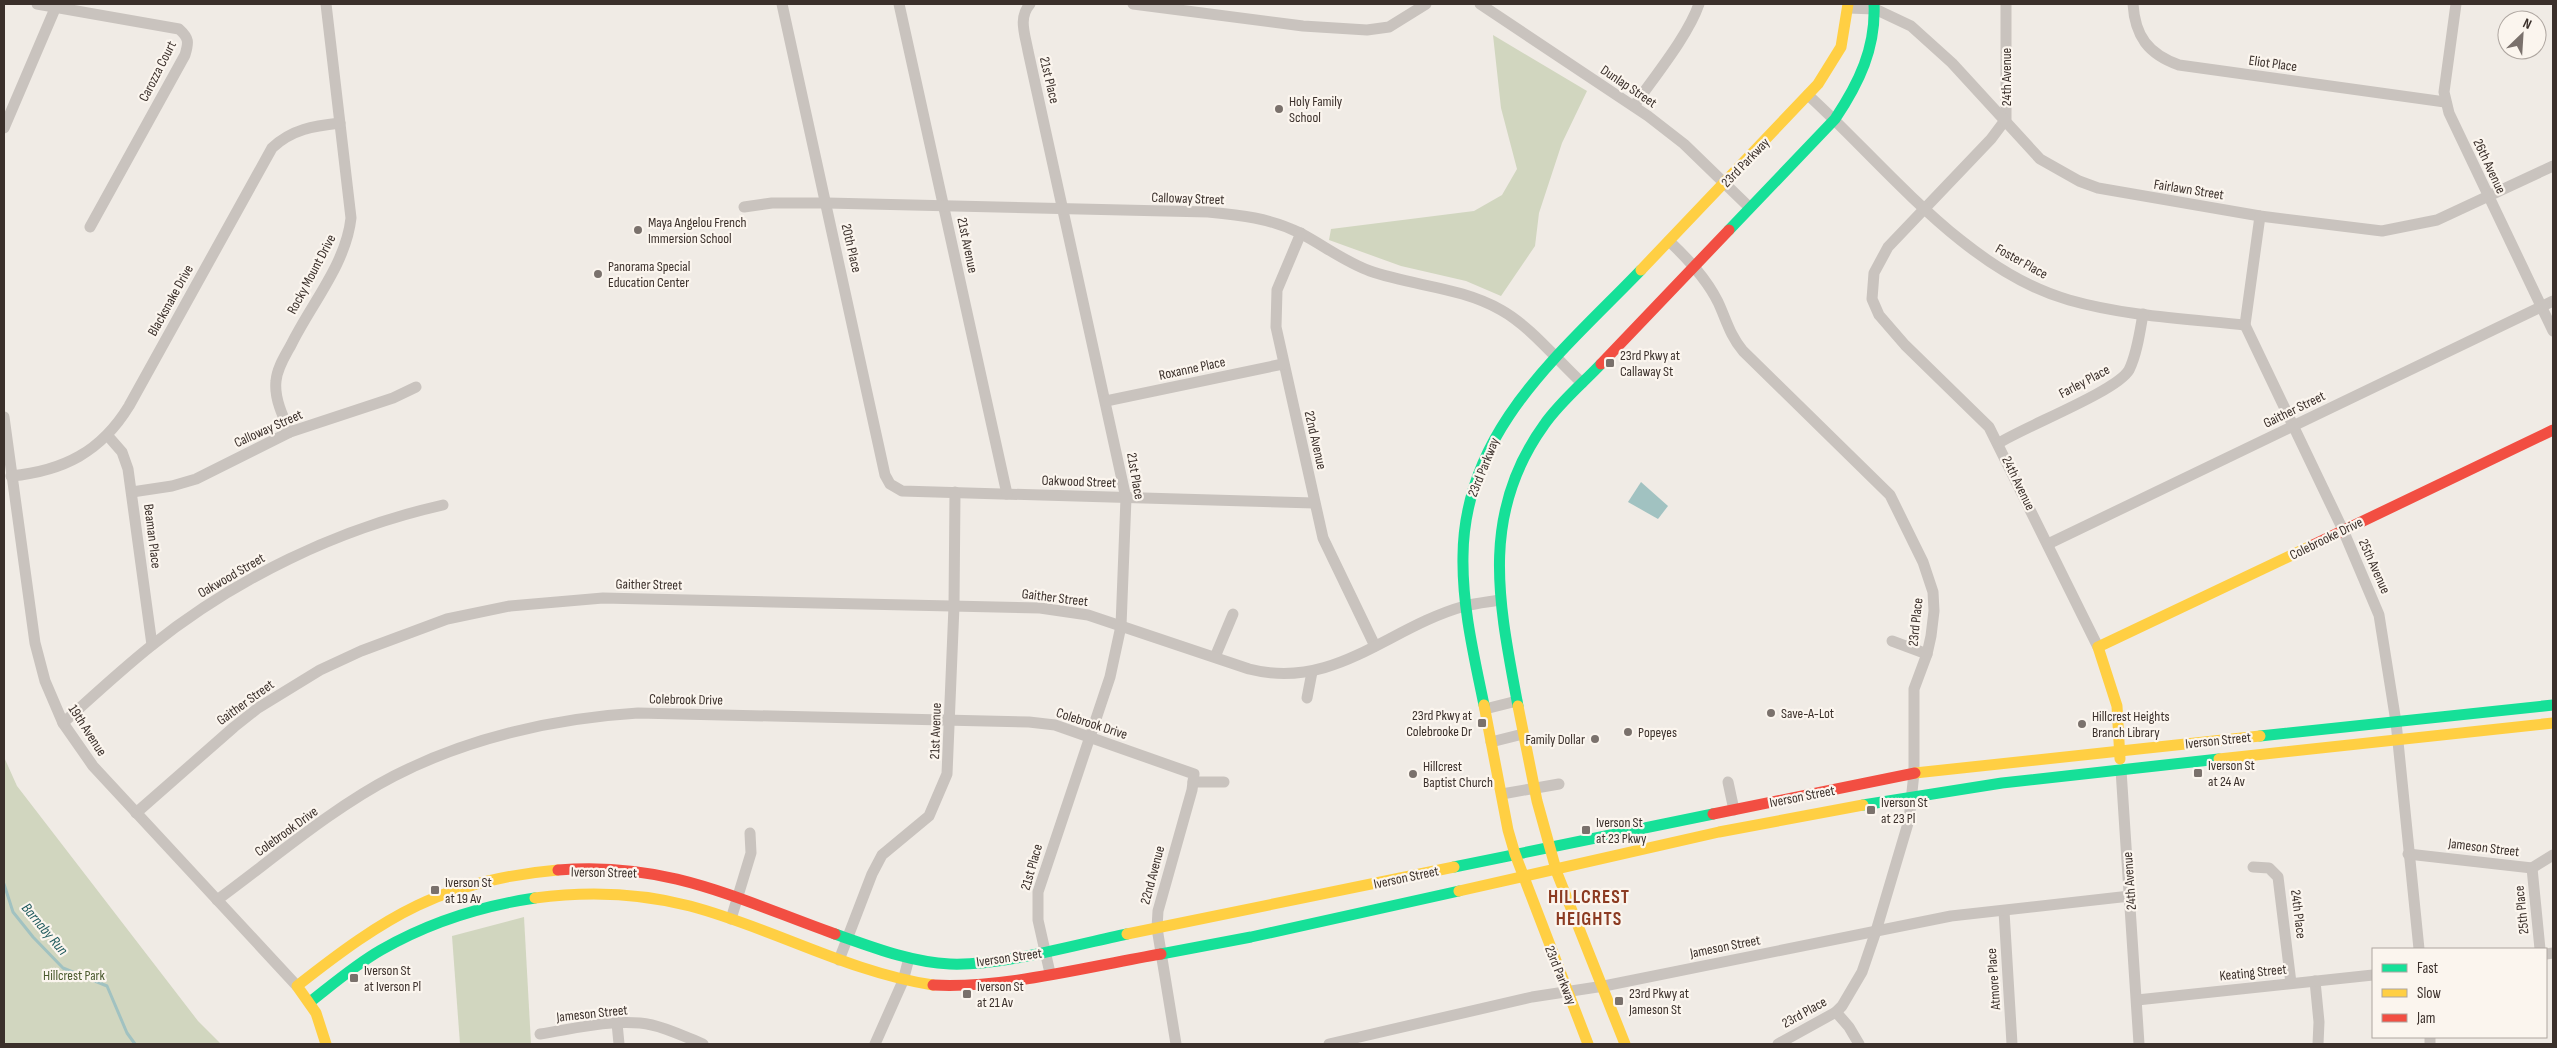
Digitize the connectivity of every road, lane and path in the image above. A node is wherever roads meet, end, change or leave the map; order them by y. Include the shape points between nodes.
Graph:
1 (37, 4) edge
2 (326, 4) edge
3 (782, 4) edge
4 (899, 4) edge
5 (1030, 4) edge
6 (1132, 4) edge
7 (1426, 4) edge
8 (1480, 4) edge
9 (1699, 4) edge
10 (2006, 4) edge
11 (2132, 4) edge
12 (2456, 4) edge
13 (56, 5) edge
14 (1848, 6) edge
15 (1874, 6) edge
16 (1808, 95) junction
17 (2446, 102) junction
18 (1634, 106) junction
19 (1835, 119) junction
20 (2006, 120) junction
21 (340, 123) junction
22 (4, 128) edge
23 (2553, 166) edge
24 (1724, 183) junction
25 (2488, 197) junction
26 (827, 203) junction
27 (944, 206) junction
28 (744, 207) dead end
29 (1750, 207) junction
30 (1061, 208) junction
31 (1926, 208) junction
32 (2260, 216) junction
33 (90, 227) dead end
34 (1300, 233) junction
35 (1669, 241) junction
36 (1694, 265) junction
37 (2553, 301) edge
38 (2542, 307) junction
39 (2142, 314) junction
40 (2245, 325) junction
41 (2553, 331) edge
42 (1555, 359) junction
43 (1283, 364) junction
44 (1582, 383) junction
45 (416, 387) dead end
46 (1106, 401) junction
47 (4, 417) edge
48 (2292, 427) junction
49 (2553, 430) edge
50 (290, 432) junction
51 (108, 436) junction
52 (1999, 443) junction
53 (11, 476) junction
54 (902, 491) joint
55 (132, 492) junction
56 (954, 492) junction
57 (1007, 494) junction
58 (1126, 498) junction
59 (1314, 503) junction
60 (443, 505) dead end
61 (2343, 530) junction
62 (2048, 544) junction
63 (1500, 600) junction
64 (954, 606) junction
65 (1465, 606) junction
66 (1233, 614) dead end
67 (1121, 626) junction
68 (1892, 641) dead end
69 (152, 645) junction
70 (1375, 646) junction
71 (2098, 647) junction
72 (1927, 654) junction
73 (1215, 657) junction
74 (1312, 672) junction
75 (1307, 698) dead end
76 (1517, 701) junction
77 (2553, 705) edge
78 (1485, 708) junction
79 (951, 721) junction
80 (2396, 722) junction
81 (63, 723) junction
82 (2553, 723) edge
83 (1523, 734) junction
84 (1091, 736) junction
85 (2397, 739) junction
86 (1492, 742) junction
87 (2119, 750) junction
88 (2121, 770) junction
89 (1914, 773) junction
90 (1194, 778) junction
91 (1224, 782) dead end
92 (1728, 782) dead end
93 (1559, 784) dead end
94 (1534, 788) junction
95 (1502, 794) junction
96 (1913, 794) junction
97 (1734, 810) junction
98 (136, 813) junction
99 (750, 833) dead end
100 (1550, 848) junction
101 (1514, 854) junction
102 (2408, 854) junction
103 (2553, 855) edge
104 (2253, 867) dead end
105 (2532, 868) junction
106 (1558, 869) junction
107 (1523, 877) junction
108 (738, 896) junction
109 (2130, 896) junction
110 (217, 900) junction
111 (2004, 911) junction
112 (731, 919) junction
113 (1157, 928) junction
114 (1876, 931) junction
115 (848, 938) junction
116 (2419, 948) edge
117 (2540, 948) edge
118 (1045, 952) junction
119 (1161, 955) junction
120 (909, 958) junction
121 (839, 960) junction
122 (1050, 973) junction
123 (2372, 975) edge
124 (903, 981) junction
125 (2315, 981) junction
126 (2291, 983) junction
127 (297, 986) junction
128 (1604, 986) junction
129 (1567, 991) junction
130 (2137, 1000) junction
131 (310, 1002) junction
132 (1836, 1012) junction
133 (617, 1023) junction
134 (540, 1034) dead end
135 (326, 1044) edge
136 (619, 1044) edge
137 (702, 1044) edge
138 (875, 1044) edge
139 (1176, 1044) edge
140 (1329, 1044) edge
141 (1588, 1044) edge
142 (1625, 1044) edge
143 (1778, 1044) edge
144 (1859, 1044) edge
145 (2012, 1044) edge
146 (2139, 1044) edge
147 (2318, 1044) edge

1 - 13 street, Carozza Court
2 - 21 street, Rocky Mount Drive
3 - 26 street, 20th Place
4 - 27 street, 21st Avenue
5 - 30 street, 21st Place via 1022,21
6 - 7 street via 1284,24 1367,30 1389,27
8 - 18 street, Dunlap Street
9 - 18 street
10 - 20 street, 24th Avenue
11 - 17 street, Eliot Place via 2142,41 2151,52 2179,65
12 - 17 street, 26th Avenue via 2444,92
13 - 22 street
13 - 33 street, Carozza Court via 179,29 189,43
14 - 15 street, Fairlawn Street
14 - 16 main road, 23rd Parkway via 1841,47
15 - 19 main road via 1874,34 1866,68
15 - 20 street, Fairlawn Street via 1922,35
16 - 19 street, Foster Place
16 - 24 main road, 23rd Parkway
17 - 25 street, 26th Avenue via 2448,113
18 - 24 street, Dunlap Street via 1684,144
19 - 29 main road
19 - 31 street, Foster Place
20 - 31 street, 24th Avenue
20 - 32 street, Fairlawn Street via 2040,159 2079,181 2129,194
21 - 50 street, Rocky Mount Drive via 351,207 350,228 344,250 277,374 278,399
21 - 51 street, Blacksnake Drive via 303,129 288,135 272,148 129,406
23 - 25 street, Fairlawn Street
24 - 29 street, Dunlap Street
24 - 35 main road, 23rd Parkway
25 - 32 street, Fairlawn Street via 2437,220 2382,231
25 - 38 street, 26th Avenue
26 - 27 street, Calloway Street
26 - 28 street, Calloway Street via 772,203
26 - 54 street, 20th Place via 885,475 890,484
27 - 30 street, Calloway Street
27 - 57 street, 21st Avenue
29 - 36 main road
30 - 34 street, Calloway Street via 1251,216
30 - 46 street, 21st Place
31 - 39 street, Foster Place via 1967,245 2019,279 2067,300
31 - 52 street, 24th Avenue via 1880,259 1872,278 1872,299 1890,328 1979,415
32 - 40 street
34 - 42 street, Calloway Street via 1370,270 1485,302 1520,322
34 - 43 street, 22nd Avenue via 1277,290 1276,327
35 - 36 street, 23rd Place
35 - 42 main road, 23rd Parkway
36 - 44 main road
36 - 72 street, 23rd Place via 1714,294 1738,346 1890,495 1924,562 1933,592 1934,611
37 - 38 street, Gaither Street
38 - 41 street, 26th Avenue
38 - 48 street, Gaither Street
39 - 40 street, Foster Place
39 - 52 street, Farley Place via 2130,368 2123,378
40 - 48 street, 25th Avenue
42 - 44 street, Calloway Street
42 - 65 main road, 23rd Parkway via 1511,409 1496,432 1474,482 1463,542
43 - 46 street, Roxanne Place
43 - 59 street, 22nd Avenue
44 - 63 main road via 1545,423 1511,486 1502,521
45 - 50 street, Calloway Street via 393,398
46 - 58 street, 21st Place
47 - 53 street, 19th Avenue
48 - 61 street, 25th Avenue
48 - 62 street, Gaither Street
49 - 61 main road, Colebrooke Drive
50 - 55 street, Calloway Street via 196,479
51 - 53 street, Blacksnake Drive via 58,468
51 - 55 street, Beaman Place via 125,458
52 - 62 street, 24th Avenue
53 - 81 street, 19th Avenue via 35,642 45,681
54 - 56 street, Oakwood Street
55 - 69 street, Beaman Place
56 - 57 street, Oakwood Street
56 - 64 street, 21st Avenue
57 - 58 street, Oakwood Street
58 - 59 street, Oakwood Street
58 - 67 street, 21st Place
59 - 70 street, 22nd Avenue via 1331,556
60 - 69 street, Oakwood Street via 408,513 314,547 214,601
61 - 71 main road, Colebrooke Drive
61 - 80 street, 25th Avenue via 2379,615
62 - 71 street, 24th Avenue
63 - 65 street, Gaither Street
63 - 76 main road
64 - 67 street, Gaither Street via 1064,610
64 - 79 street, 21st Avenue
64 - 98 street, Gaither Street via 603,598 510,606 447,619 361,651 312,674 234,727
65 - 70 street, Gaither Street
65 - 78 main road, 23rd Parkway
66 - 73 street
67 - 73 street, Gaither Street
67 - 84 street, 21st Place via 1110,677
68 - 72 street
69 - 81 street, Oakwood Street
70 - 74 street, Gaither Street via 1331,667
71 - 87 main road, 24th Avenue via 2117,706
72 - 89 street, 23rd Place via 1914,689
73 - 74 street, Gaither Street via 1266,674
74 - 75 street
76 - 78 street
76 - 83 main road
77 - 80 main road, Iverson Street
78 - 86 main road, 23rd Parkway
79 - 84 street, Colebrook Drive via 1029,722 1054,725
79 - 110 street, Colebrook Drive via 638,713 497,736 441,755 393,777 341,809
79 - 115 street, 21st Avenue via 948,770 941,794 926,820 882,856
80 - 85 street, 25th Avenue
80 - 87 main road, Iverson Street
81 - 98 street, 19th Avenue via 93,766
82 - 85 main road, Iverson Street
83 - 86 street
83 - 94 main road
84 - 90 street, Colebrook Drive
84 - 118 street, 21st Place via 1038,892 1038,920
85 - 88 main road, Iverson Street
85 - 102 street, 25th Avenue
86 - 95 main road, 23rd Parkway
87 - 88 main road, 24th Avenue
87 - 89 main road, Iverson Street
88 - 96 main road, Iverson Street
88 - 109 street, 24th Avenue
89 - 96 street, 23rd Place
89 - 97 main road, Iverson Street
90 - 91 street
90 - 113 street, 22nd Avenue via 1158,911
92 - 97 street
93 - 94 street
94 - 95 street
94 - 100 main road
95 - 101 main road, 23rd Parkway
96 - 106 main road, Iverson Street
96 - 114 street, 23rd Place
97 - 100 main road, Iverson Street
98 - 110 street, 19th Avenue
99 - 108 street via 750,854
100 - 101 main road, Iverson Street
100 - 106 main road
101 - 107 main road, 23rd Parkway
101 - 113 main road, Iverson Street
102 - 105 street, Jameson Street
102 - 116 street, 25th Avenue
103 - 105 street, Jameson Street
104 - 126 street, 24th Place via 2268,868 2278,877
105 - 117 street, 25th Place
106 - 107 main road, Iverson Street
106 - 128 main road via 1565,896
107 - 119 main road, Iverson Street
107 - 129 main road, 23rd Parkway
108 - 112 street
108 - 115 main road, Iverson Street
108 - 127 main road, Iverson Street via 688,880 637,872 580,870 516,875 458,889 410,908 362,936
109 - 111 street, Jameson Street
109 - 130 street, 24th Avenue
110 - 127 street, 19th Avenue
111 - 114 street, Jameson Street via 1951,916
111 - 145 street, Atmore Place
112 - 121 main road, Iverson Street
112 - 131 main road, Iverson Street via 679,904 626,895 557,896 517,901 452,917 419,931 363,961
113 - 118 main road, Iverson Street
113 - 119 street, 22nd Avenue
114 - 128 street, Jameson Street
114 - 132 street, 23rd Place via 1856,983
115 - 120 main road, Iverson Street
115 - 121 street, 21st Avenue
118 - 120 main road, Iverson Street via 950,964
118 - 122 street, 21st Place
119 - 122 main road, Iverson Street
119 - 139 street, 22nd Avenue
120 - 124 street
121 - 124 main road, Iverson Street
122 - 124 main road, Iverson Street via 998,983 959,986
123 - 125 street, Keating Street
124 - 138 street
125 - 126 street, Keating Street
125 - 147 street
126 - 130 street, Keating Street
127 - 131 main road
128 - 129 street, Jameson Street
128 - 142 main road
129 - 140 street, Jameson Street
129 - 141 main road, 23rd Parkway
130 - 146 street, 24th Avenue
131 - 135 main road
132 - 143 street, 23rd Place
132 - 144 street
133 - 134 street, Jameson Street
133 - 136 street
133 - 137 street, Jameson Street via 642,1023

